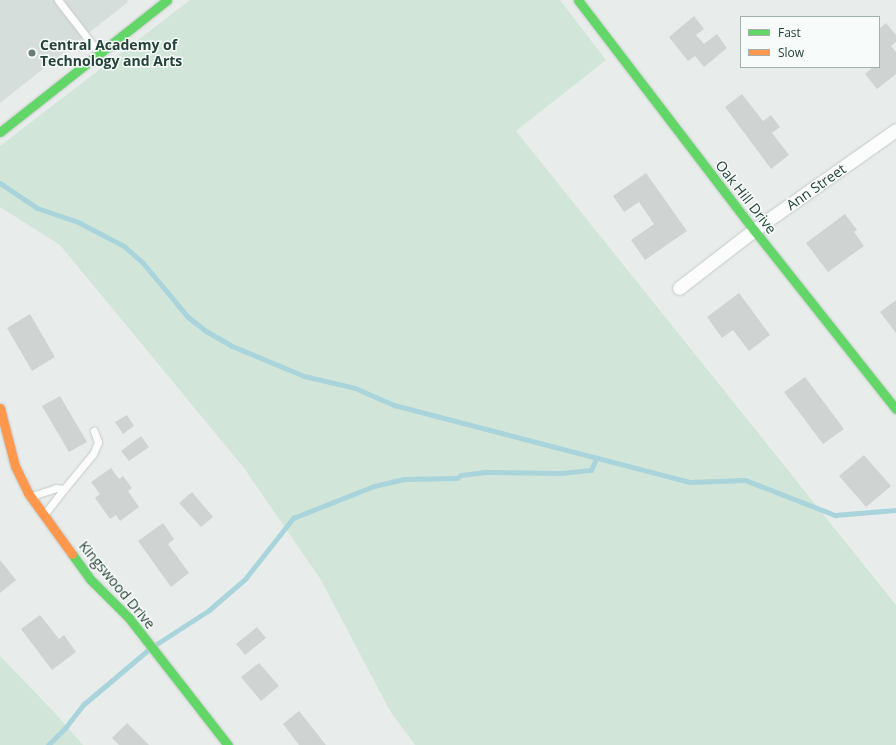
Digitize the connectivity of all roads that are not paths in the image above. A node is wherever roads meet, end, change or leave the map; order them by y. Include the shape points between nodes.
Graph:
1 (58, 0) edge
2 (167, 0) edge
3 (578, 0) edge
4 (99, 52) junction
5 (896, 130) edge
6 (0, 132) edge
7 (754, 230) junction
8 (679, 288) dead end
9 (0, 408) edge
10 (896, 409) edge
11 (94, 431) dead end
12 (64, 489) junction
13 (31, 497) junction
14 (44, 515) junction
15 (228, 745) edge

1 - 4 lane
2 - 4 street
3 - 7 street, Oak Hill Drive
4 - 6 street
5 - 7 street, Ann Street
7 - 8 street, Ann Street
7 - 10 street, Oak Hill Drive
9 - 13 street, Kingswood Drive via 15,466
11 - 12 lane via 98,442 93,454
12 - 13 lane via 56,488
12 - 14 lane
13 - 14 street, Kingswood Drive
14 - 15 street, Kingswood Drive via 90,579 129,618

